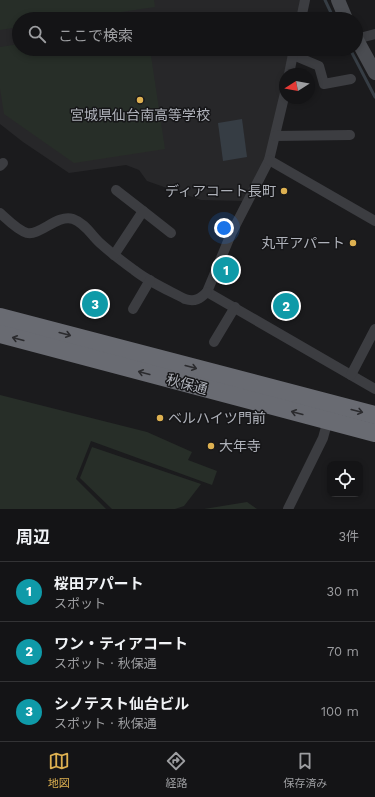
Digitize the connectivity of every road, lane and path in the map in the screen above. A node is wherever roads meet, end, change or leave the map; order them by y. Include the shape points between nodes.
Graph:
1 (305, 0) edge
2 (338, 0) edge
3 (302, 12) edge
4 (343, 12) edge
5 (375, 34) edge
6 (363, 37) edge
7 (363, 51) edge
8 (293, 56) edge
9 (301, 56) edge
10 (290, 68) edge
11 (375, 74) edge
12 (351, 80) dead end
13 (282, 104) edge
14 (350, 135) dead end
15 (275, 136) junction
16 (269, 160) junction
17 (116, 190) dead end
18 (143, 211) junction
19 (0, 213) edge
20 (375, 221) edge
21 (171, 233) dead end
22 (114, 255) junction
23 (150, 280) junction
24 (207, 292) junction
25 (235, 307) junction
26 (134, 309) dead end
27 (0, 317) edge
28 (375, 329) edge
29 (0, 334) edge
30 (214, 342) dead end
31 (351, 374) junction
32 (375, 389) edge
33 (332, 404) junction
34 (375, 415) edge
35 (328, 421) junction
36 (375, 433) edge
37 (288, 509) edge

1 - 3 street
2 - 4 street
5 - 6 street
7 - 11 street
8 - 10 street
9 - 12 street via 320,66 324,84
13 - 15 street
14 - 15 street
15 - 16 street
16 - 20 street
16 - 24 street via 231,234
17 - 18 street
18 - 21 street
18 - 22 street
19 - 22 street via 14,225 30,233 57,221 73,219
22 - 23 street
23 - 24 street via 191,301 200,299
23 - 26 street
24 - 25 street
25 - 30 street
25 - 31 street
27 -> 33 highway, 秋保通
28 - 31 street
35 -> 29 highway, 秋保通
31 - 32 street
33 -> 34 highway, 秋保通
33 - 35 street
35 - 36 highway, 秋保通
35 - 37 street via 323,438

